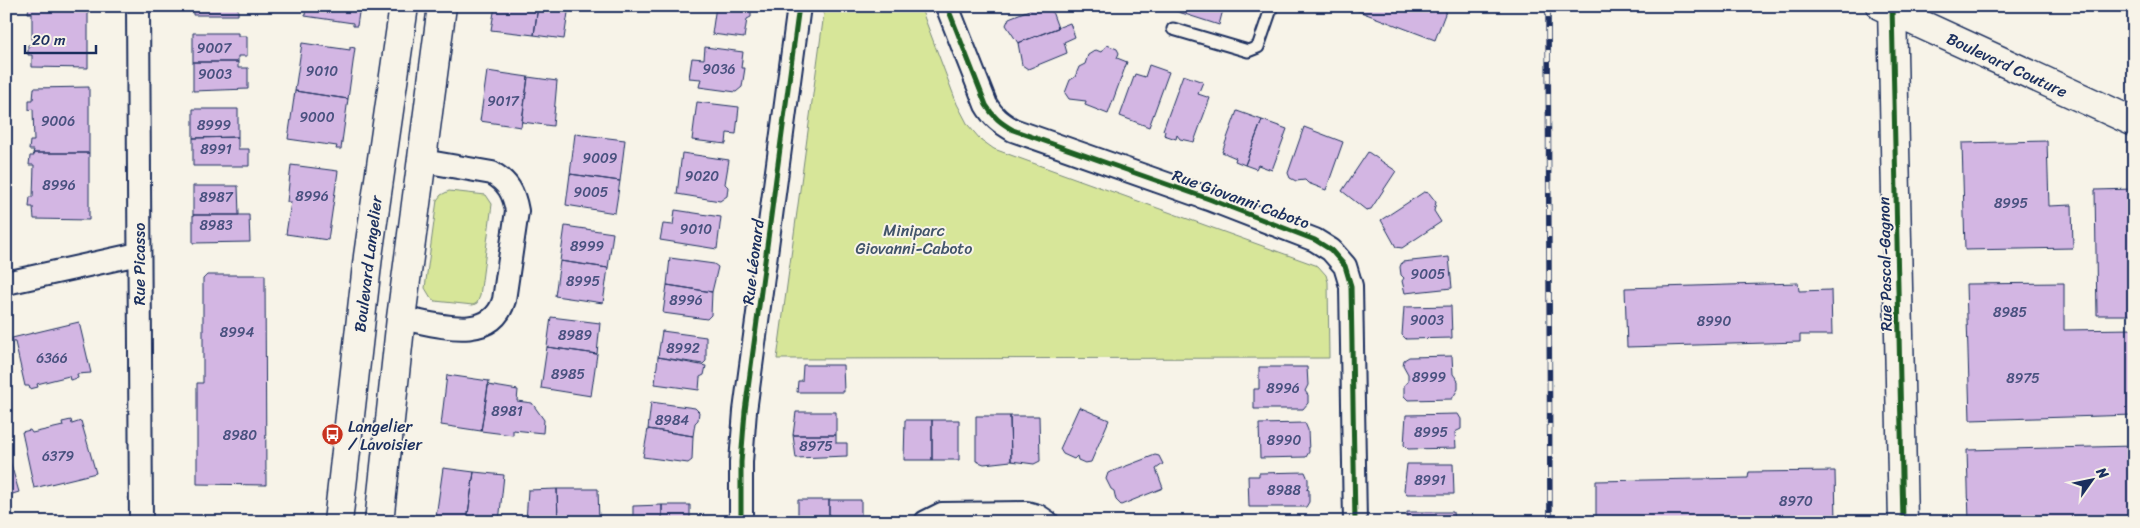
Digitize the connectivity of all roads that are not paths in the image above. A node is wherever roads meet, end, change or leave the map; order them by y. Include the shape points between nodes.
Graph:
1 (138, 6) edge
2 (404, 6) edge
3 (442, 6) edge
4 (799, 6) edge
5 (947, 6) edge
6 (1272, 6) edge
7 (1889, 8) edge
8 (1173, 30) dead end
9 (2134, 122) edge
10 (422, 162) junction
11 (138, 254) junction
12 (6, 283) edge
13 (401, 318) junction
14 (141, 522) edge
15 (338, 522) edge
16 (379, 522) edge
17 (741, 522) edge
18 (926, 522) edge
19 (1046, 522) edge
20 (1355, 522) edge
21 (1903, 522) edge

1 - 11 street, Rue Picasso
2 - 15 main road, Boulevard Langelier via 369,247
3 - 10 main road
4 - 17 street, Rue Léonard via 745,411
5 - 20 street, Rue Giovanni Caboto via 986,105 1003,124 1315,240 1331,250 1345,266 1351,286
6 - 8 lane via 1258,47 1248,51
7 - 9 main road, Boulevard Couture
7 - 21 main road, Rue Pascal-Gagnon
10 - 13 main road
10 - 13 street via 497,176 510,188 518,211 504,300 500,313 491,322 465,328
11 - 12 street
11 - 14 street, Rue Picasso
13 - 16 main road
18 - 19 street via 942,514 1027,513

